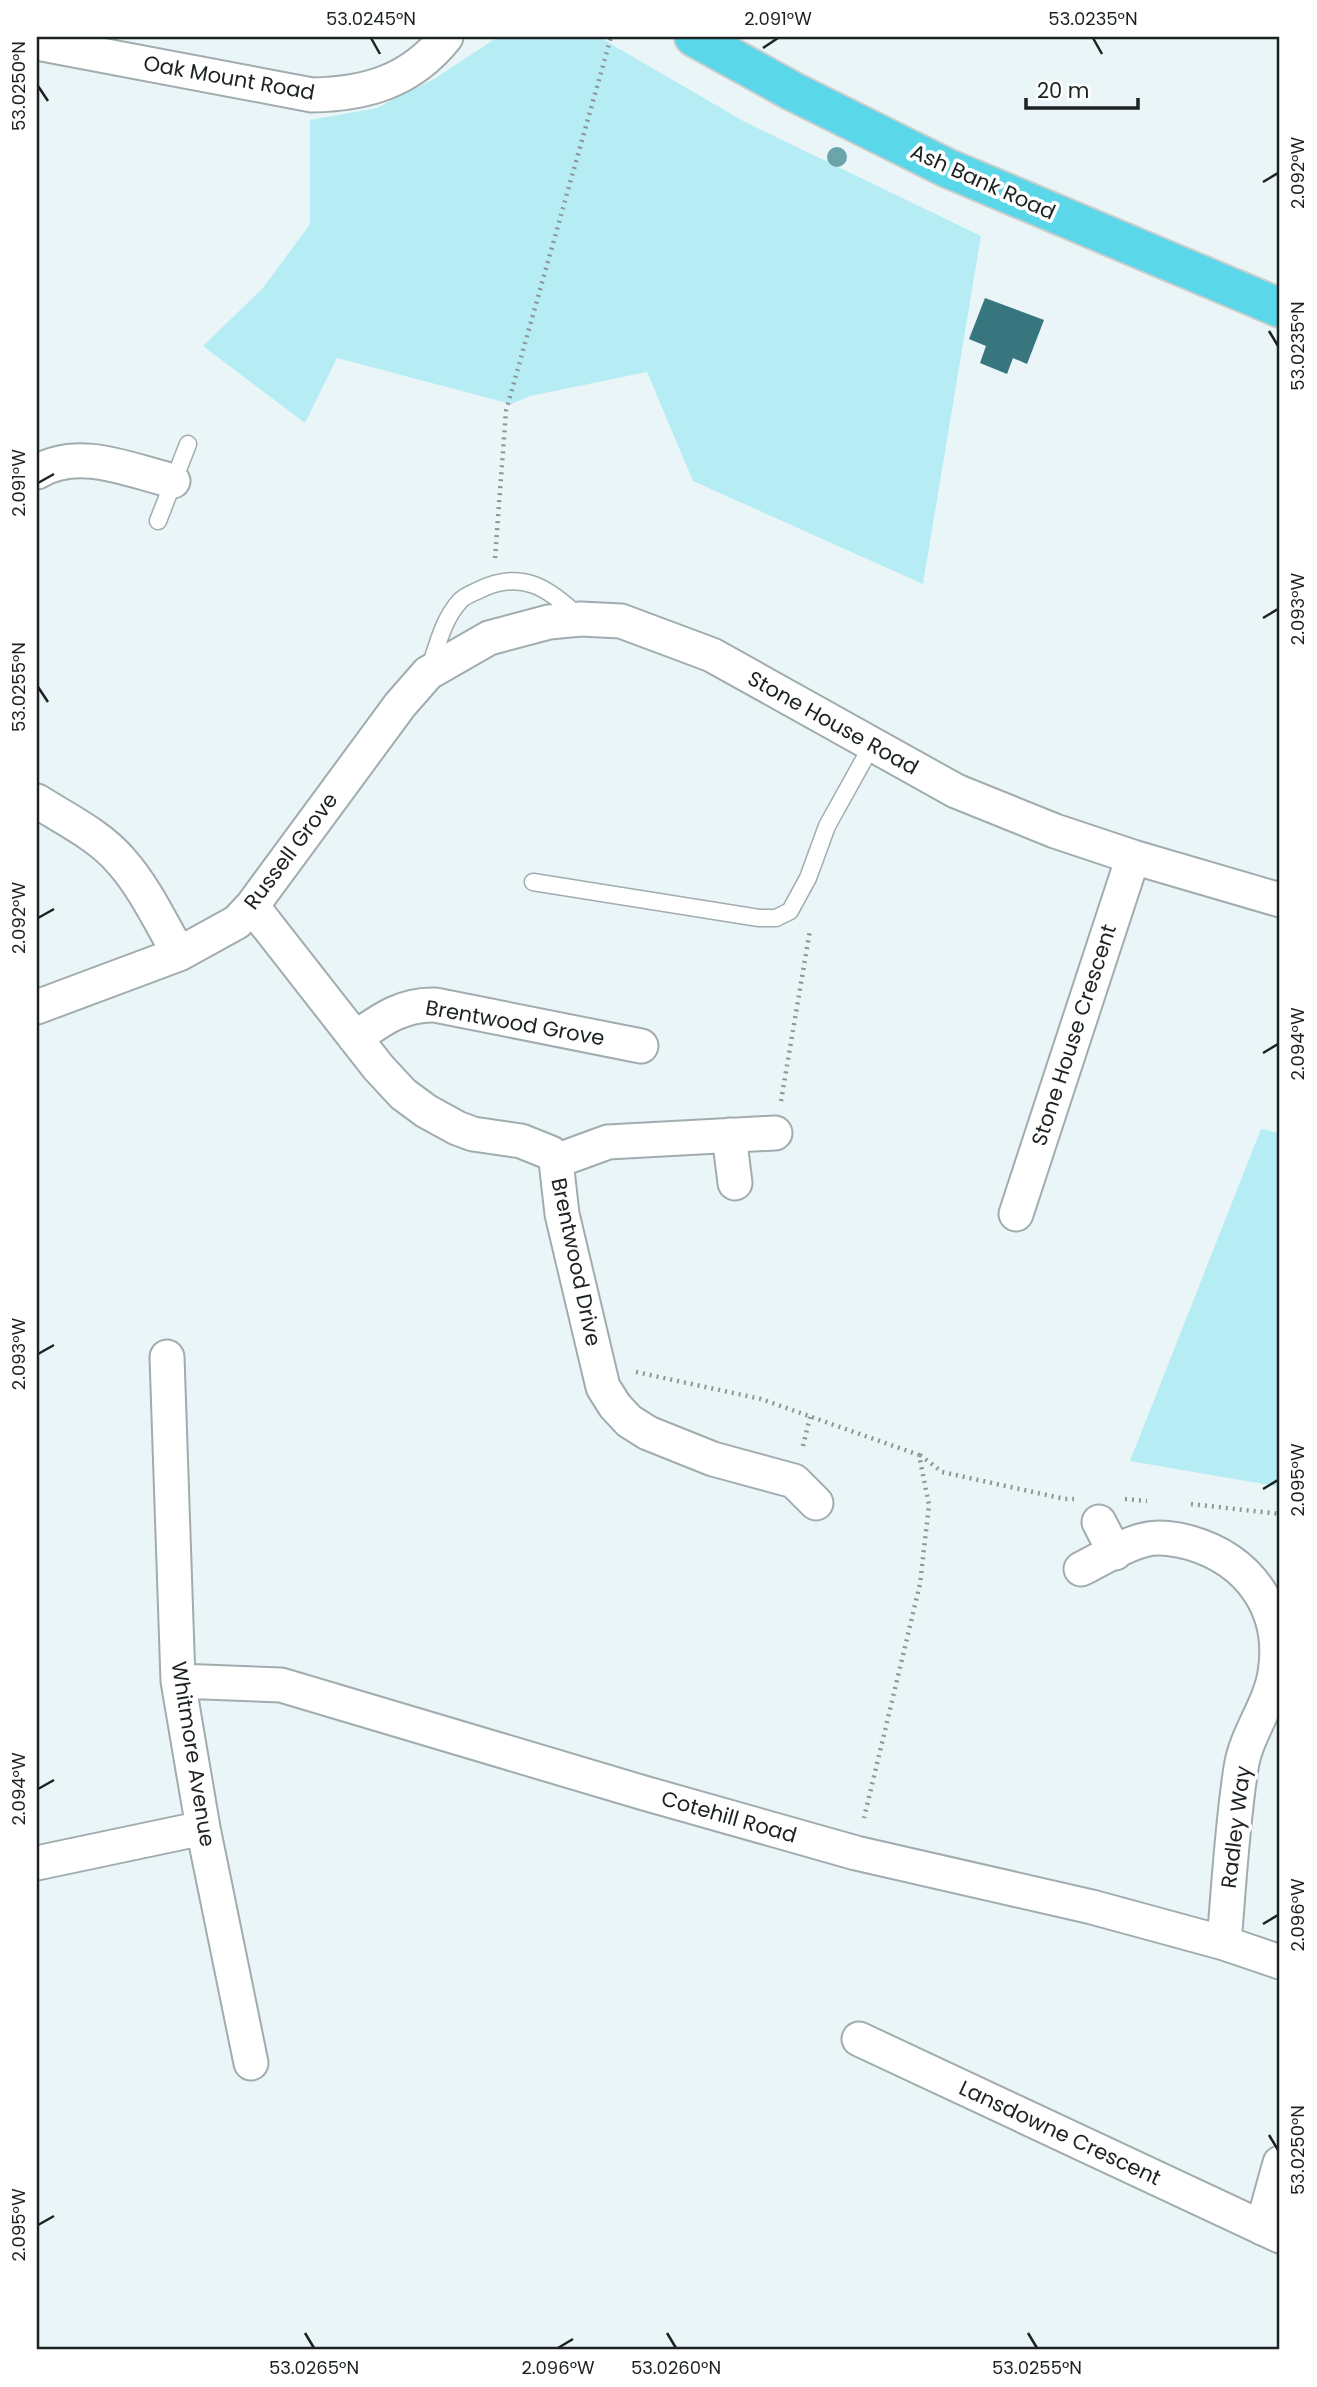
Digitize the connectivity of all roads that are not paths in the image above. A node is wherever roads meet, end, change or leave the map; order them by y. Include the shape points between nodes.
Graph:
1 (446, 37) edge
2 (694, 37) edge
3 (37, 43) edge
4 (1280, 308) edge
5 (188, 444) dead end
6 (37, 471) edge
7 (173, 481) junction
8 (158, 521) dead end
9 (581, 619) junction
10 (428, 673) junction
11 (400, 705) joint
12 (872, 745) junction
13 (37, 801) edge
14 (1133, 857) junction
15 (533, 882) dead end
16 (1280, 900) edge
17 (252, 906) junction
18 (179, 954) junction
19 (37, 1007) edge
20 (355, 1038) junction
21 (641, 1046) dead end
22 (775, 1133) road end
23 (729, 1135) junction
24 (556, 1161) junction
25 (735, 1183) dead end
26 (1016, 1214) dead end
27 (167, 1357) dead end
28 (802, 1485) dead end
29 (1099, 1522) dead end
30 (1115, 1553) junction
31 (1081, 1569) dead end
32 (177, 1681) junction
33 (203, 1828) junction
34 (37, 1863) edge
35 (1223, 1943) junction
36 (1280, 1962) edge
37 (859, 2039) dead end
38 (251, 2063) dead end
39 (1280, 2162) edge
40 (1271, 2232) edge

1 - 3 street, Oak Mount Road via 431,56 410,71 363,90 338,94 312,94
2 - 4 highway, Ash Bank Road via 947,168
5 - 7 lane
6 - 7 street via 81,460
7 - 8 lane
9 - 10 street, Stone House Road via 539,624 489,638
9 - 10 lane via 557,595 528,582 493,583 461,600 443,628
9 - 12 street, Stone House Road via 621,621 712,655
10 - 11 street, Stone House Road
11 - 17 street, Russell Grove
12 - 14 street, Stone House Road via 956,791
12 - 15 lane via 827,825 790,911 776,918
13 - 18 street via 98,839 120,859
14 - 16 street, Stone House Road
14 - 26 street, Stone House Crescent
17 - 18 street, Russell Grove via 237,922
17 - 20 street, Brentwood Drive
18 - 19 street, Russell Grove
20 - 21 street, Brentwood Grove via 398,1010 422,1004
20 - 24 street, Brentwood Drive via 403,1094 426,1111 473,1134 521,1141 551,1153
22 - 23 street
23 - 24 street via 608,1142
23 - 25 street
24 - 28 street, Brentwood Drive via 562,1214 603,1387 615,1406 629,1422 648,1433 713,1459
27 - 32 street, Whitmore Avenue
29 - 30 street
30 - 31 street, Radley Way
30 - 35 street, Radley Way via 1144,1540 1184,1541 1204,1547 1244,1571 1274,1625 1275,1675 1241,1765
32 - 33 street, Whitmore Avenue
32 - 35 street, Cotehill Road via 281,1685 856,1853 1092,1907
33 - 34 street
33 - 38 street, Whitmore Avenue
35 - 36 street, Cotehill Road
37 - 40 street, Lansdowne Crescent
39 - 40 street, Lansdowne Crescent

